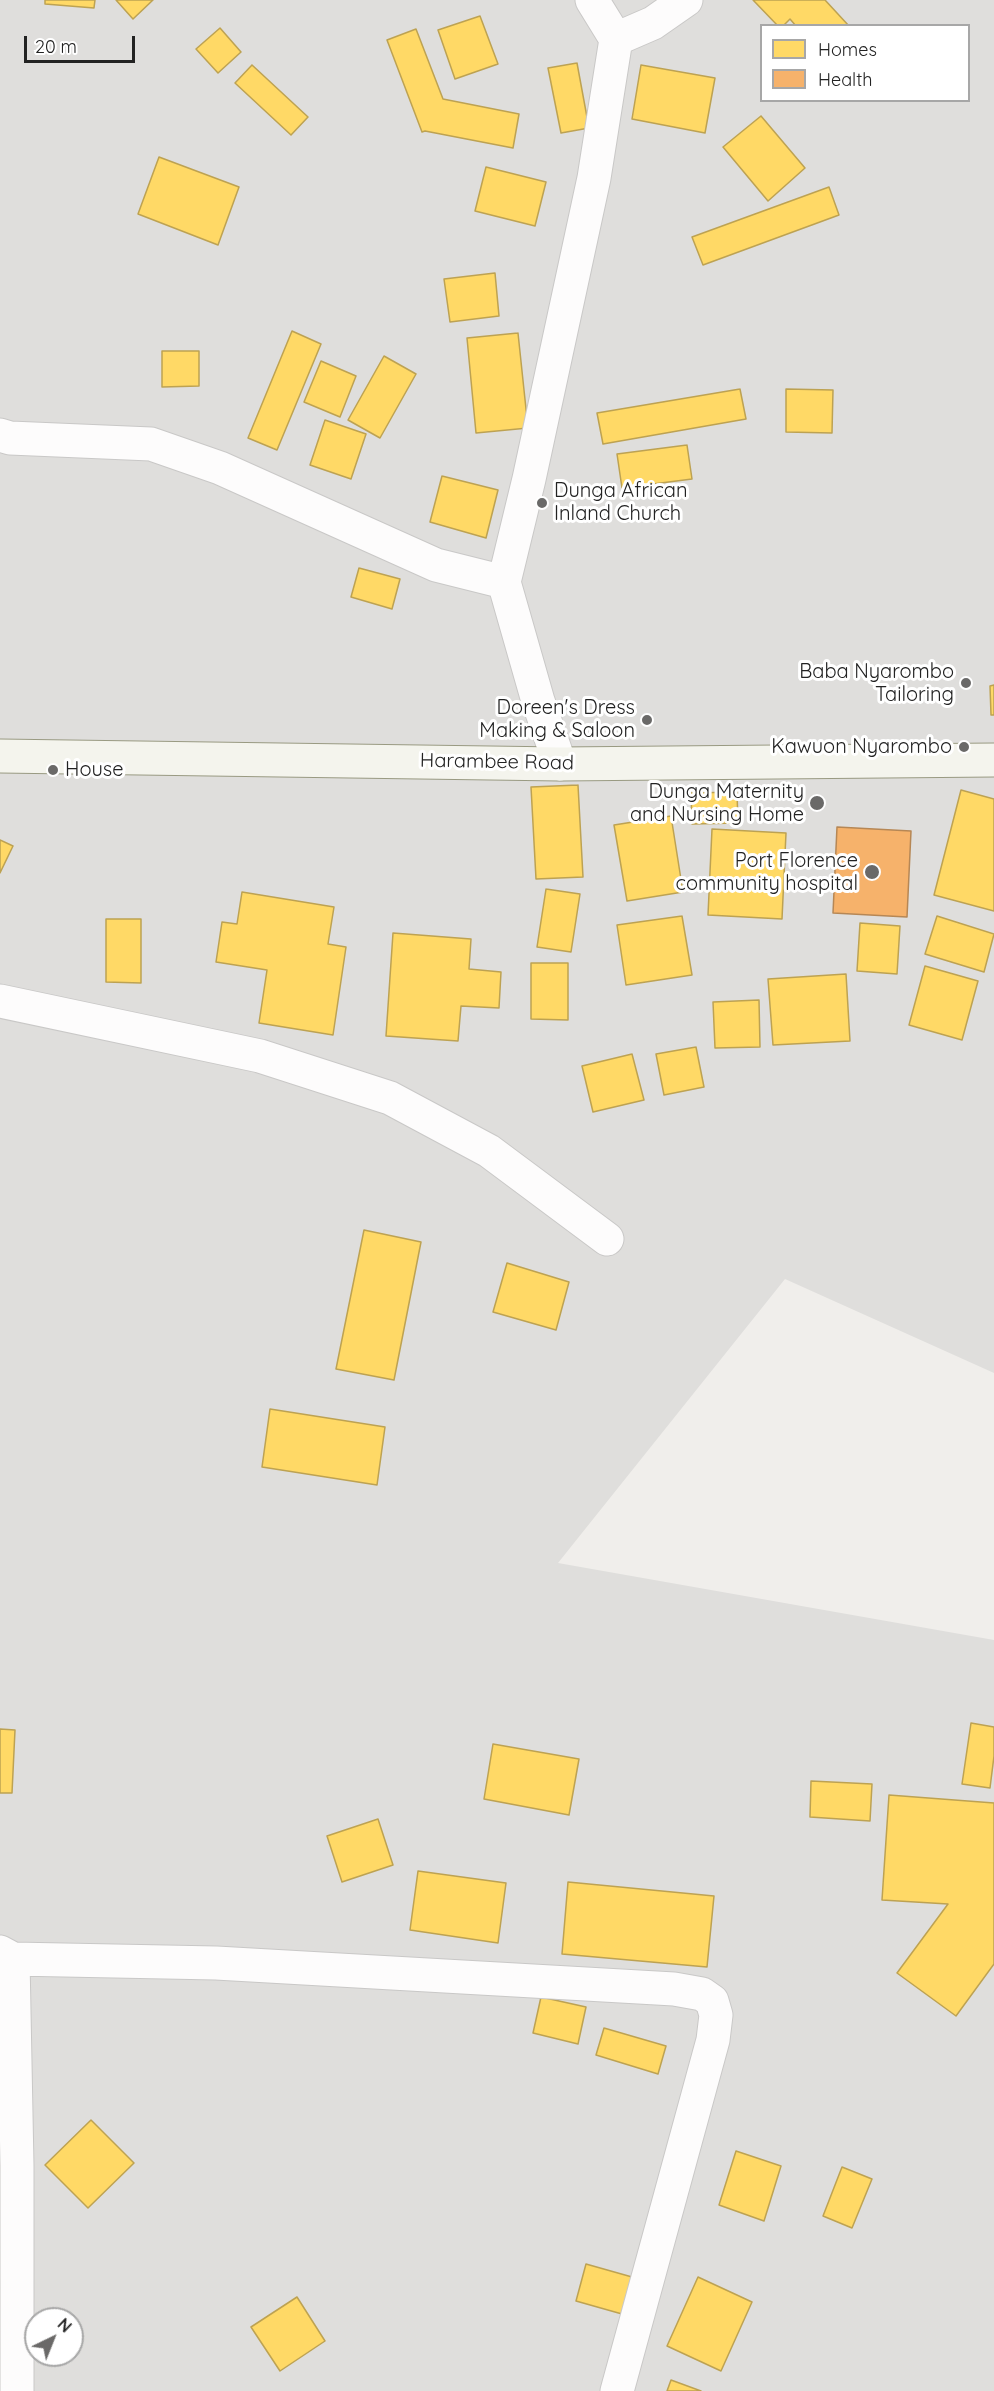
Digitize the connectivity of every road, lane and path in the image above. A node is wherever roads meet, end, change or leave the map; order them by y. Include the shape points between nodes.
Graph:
1 (592, 0) edge
2 (686, 0) edge
3 (616, 39) junction
4 (0, 435) edge
5 (504, 582) junction
6 (0, 756) edge
7 (994, 760) edge
8 (560, 764) junction
9 (0, 1001) edge
10 (607, 1239) dead end
11 (6, 1955) edge
12 (17, 2391) edge
13 (617, 2391) edge

1 - 3 street
2 - 3 street via 653,23
3 - 5 street via 594,178
4 - 5 street via 151,444 230,473 436,565
5 - 8 street
6 - 8 main road, Harambee Road
7 - 8 main road, Harambee Road
9 - 10 street via 260,1056 390,1098 489,1151
11 - 12 street via 17,2166
11 - 13 street via 651,1988 702,1994 712,2001 716,2015 713,2040

